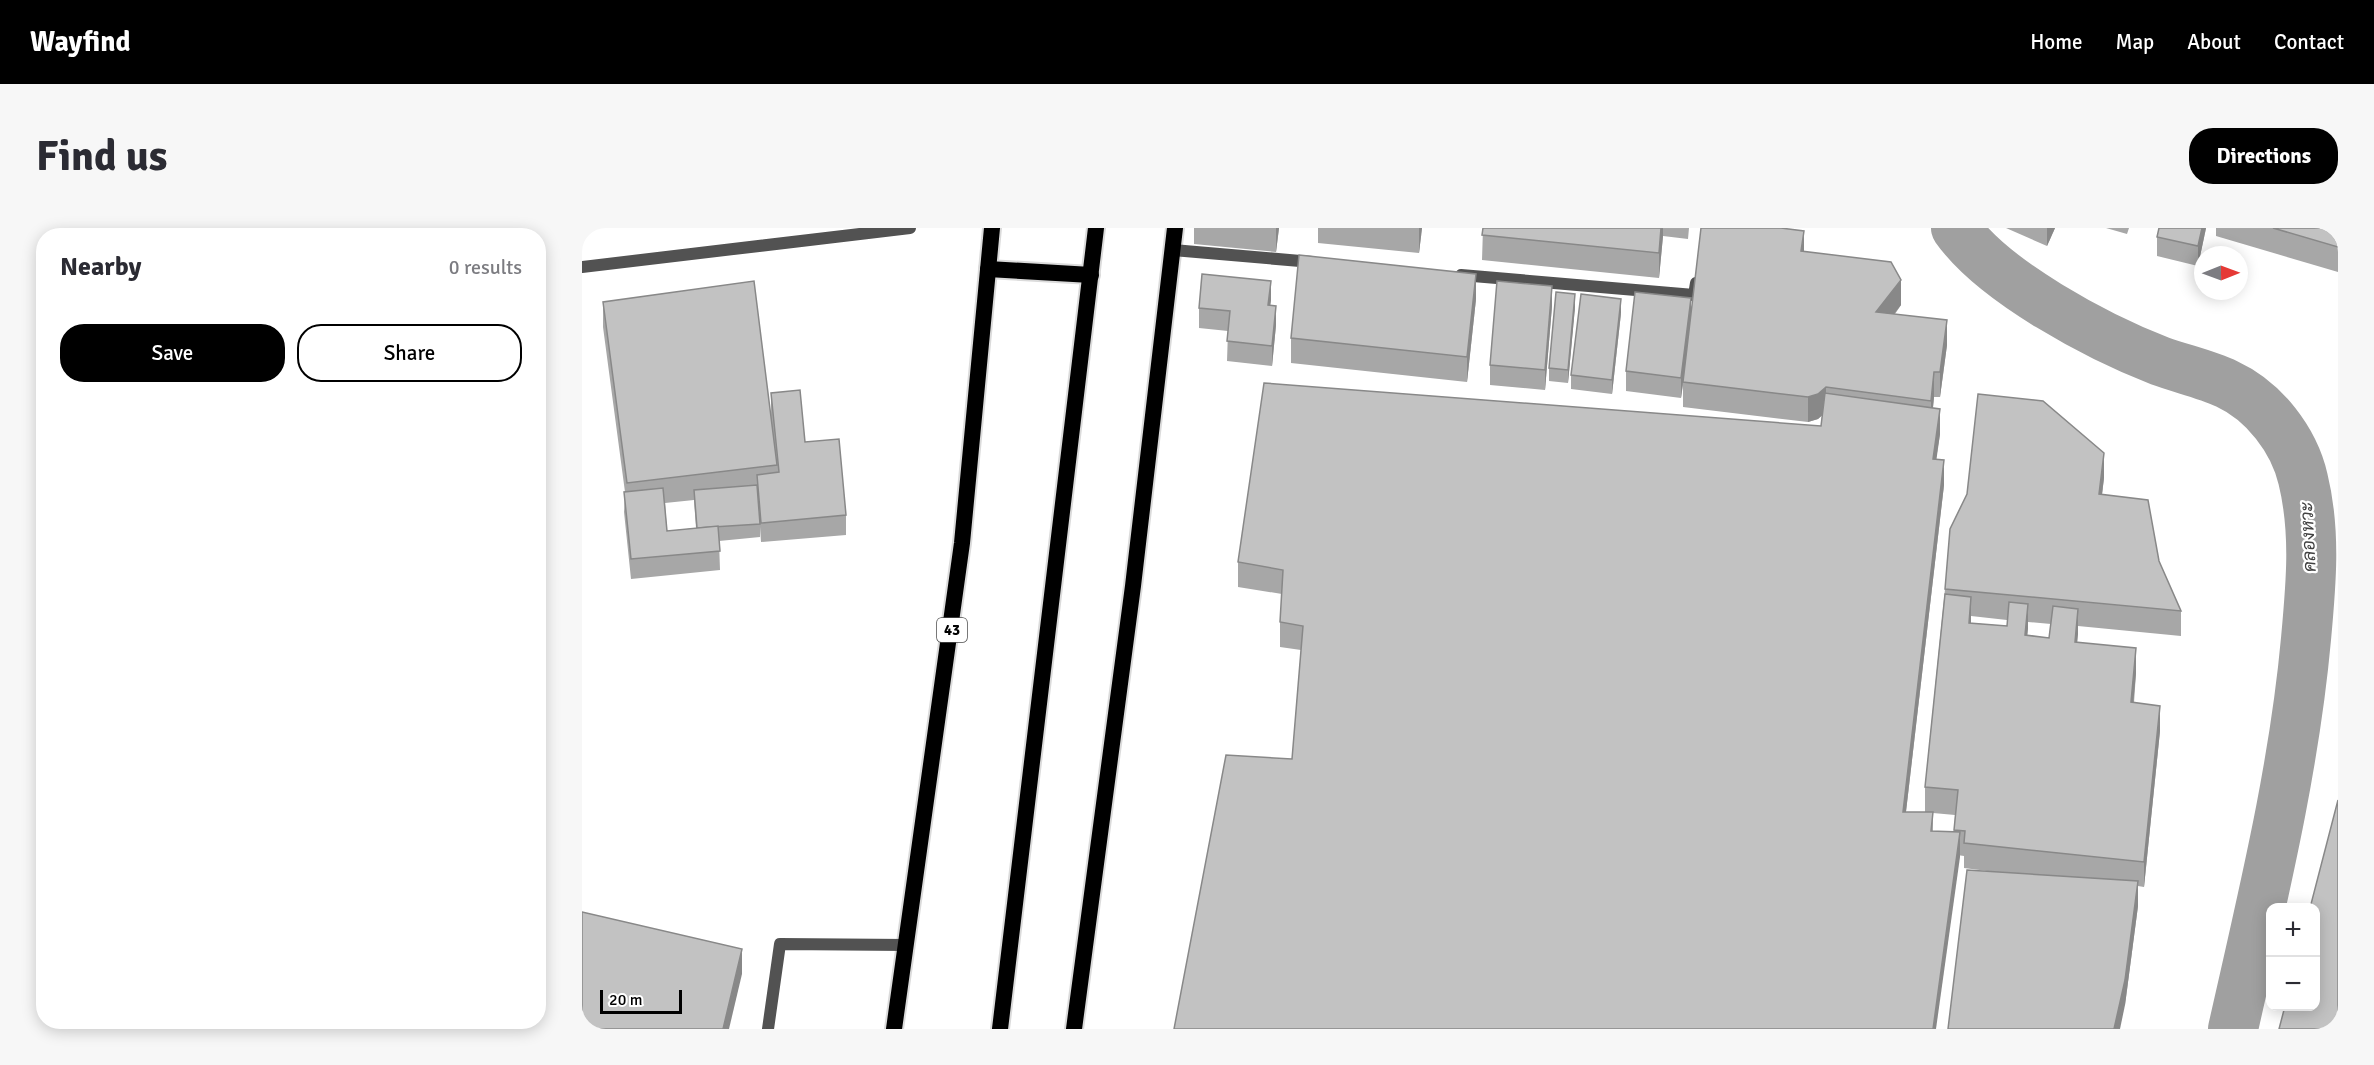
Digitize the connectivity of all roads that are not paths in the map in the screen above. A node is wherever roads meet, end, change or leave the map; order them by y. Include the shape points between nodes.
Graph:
1 (910, 228) edge
2 (992, 228) edge
3 (1096, 228) edge
4 (1175, 228) edge
5 (1173, 250) junction
6 (1327, 263) edge
7 (582, 267) edge
8 (988, 269) junction
9 (1697, 273) edge
10 (1445, 274) edge
11 (1091, 275) junction
12 (907, 945) junction
13 (768, 1029) edge
14 (894, 1029) edge
15 (1000, 1029) edge
16 (1074, 1029) edge

1 - 7 street
2 - 8 highway, 43
3 - 11 highway
4 - 5 highway
5 - 6 street
5 - 16 highway
8 - 11 highway
8 - 12 highway, 43 via 960,565
9 - 10 street via 1694,295
11 - 15 highway
12 - 13 street via 780,945
12 - 14 highway, 43

